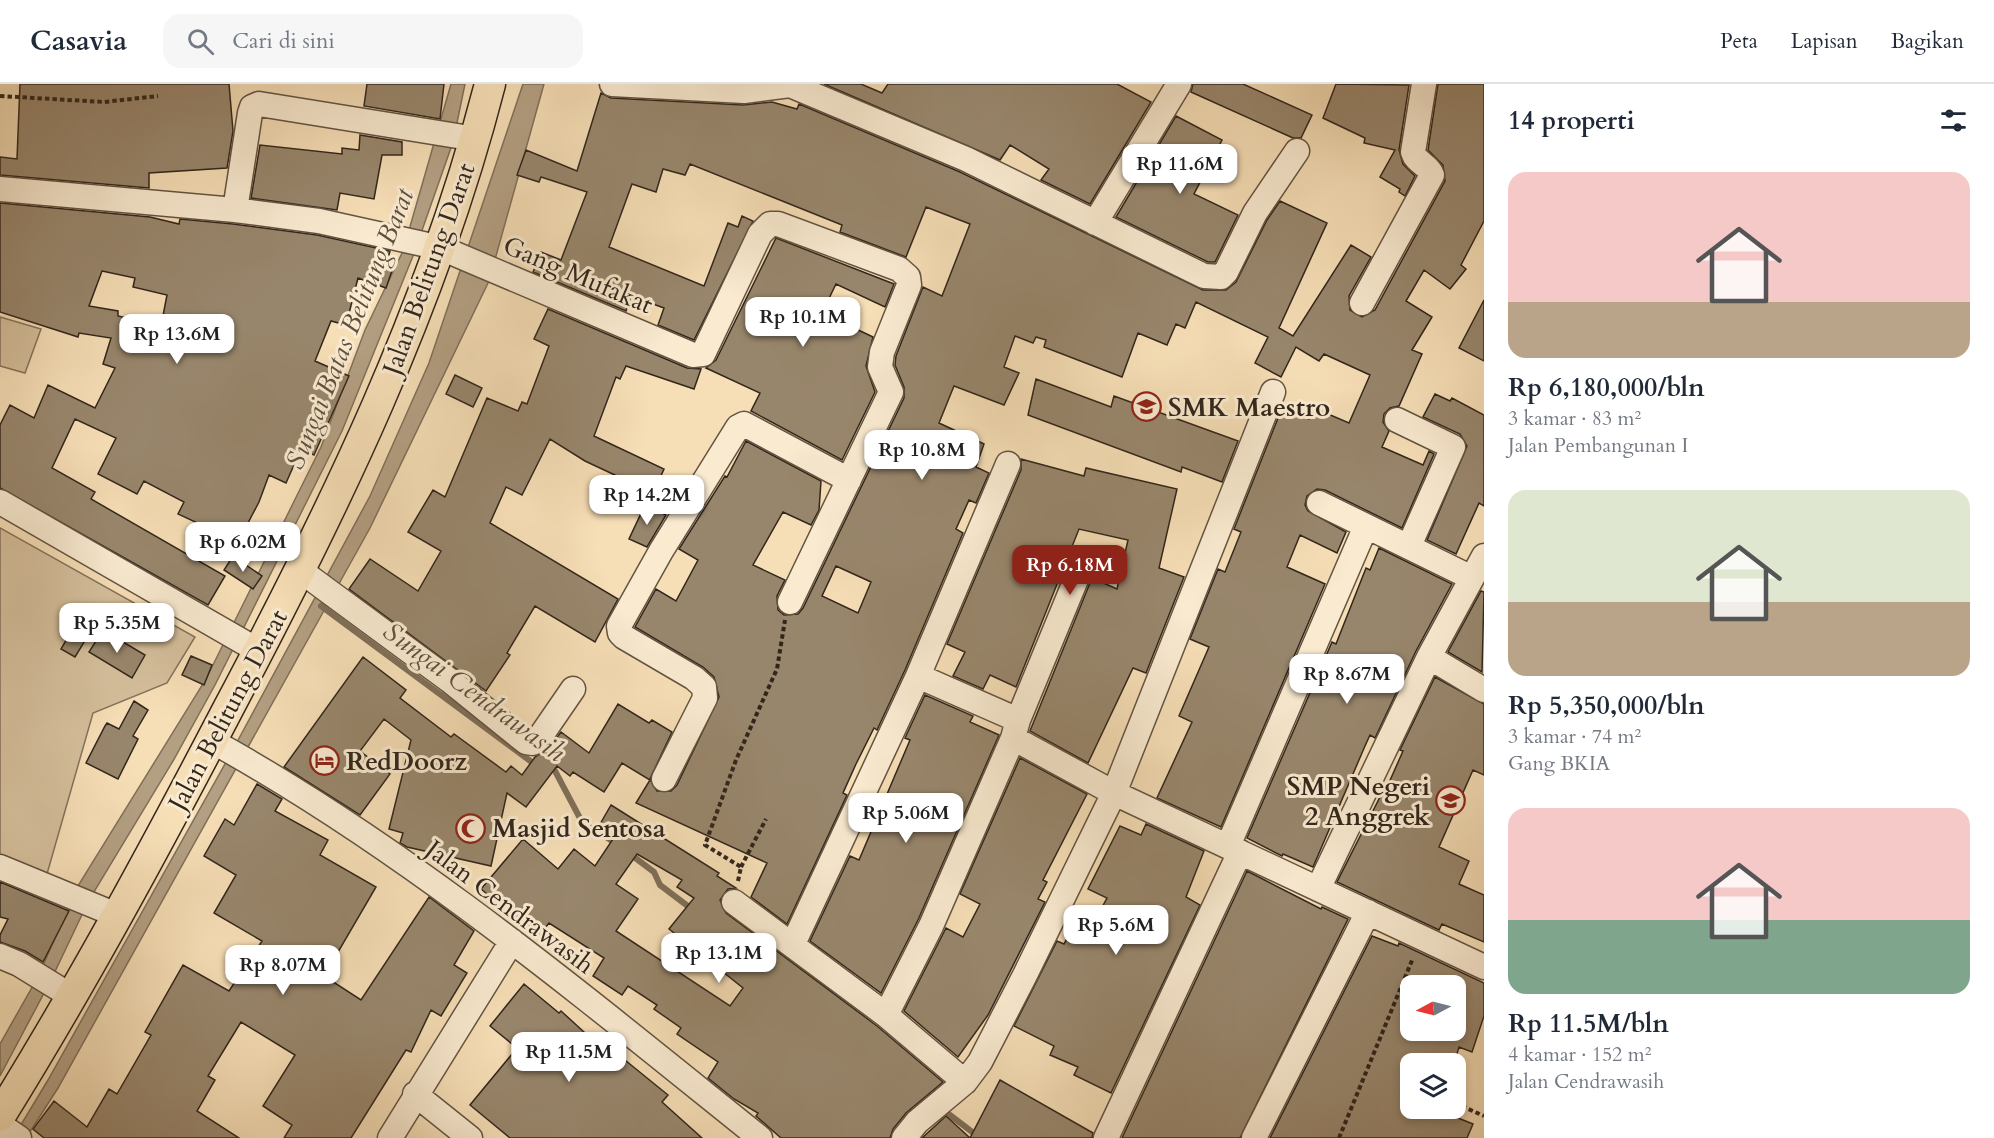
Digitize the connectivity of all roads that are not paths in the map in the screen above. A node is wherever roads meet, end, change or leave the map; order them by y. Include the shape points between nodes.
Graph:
1 (490, 84) edge
2 (612, 84) edge
3 (791, 84) edge
4 (1179, 84) edge
5 (1424, 84) edge
6 (457, 136) junction
7 (1297, 151) dead end
8 (0, 189) edge
9 (235, 210) junction
10 (1095, 223) junction
11 (433, 248) junction
12 (1362, 303) dead end
13 (1274, 392) dead end
14 (1396, 420) dead end
15 (1008, 464) dead end
16 (849, 480) junction
17 (0, 502) edge
18 (1319, 502) dead end
19 (1366, 526) junction
20 (1408, 546) junction
21 (1084, 560) dead end
22 (1480, 567) edge
23 (322, 587) junction
24 (790, 602) road end
25 (243, 642) junction
26 (1429, 657) junction
27 (918, 676) junction
28 (573, 690) dead end
29 (1484, 690) edge
30 (1016, 729) junction
31 (218, 745) junction
32 (664, 779) dead end
33 (1114, 793) junction
34 (1234, 849) junction
35 (0, 867) edge
36 (1318, 889) junction
37 (734, 902) road end
38 (100, 908) junction
39 (1368, 912) junction
40 (512, 941) junction
41 (793, 944) junction
42 (0, 956) edge
43 (1484, 967) edge
44 (55, 986) junction
45 (886, 1015) junction
46 (9, 1082) edge
47 (961, 1084) junction
48 (415, 1094) junction
49 (7, 1128) edge
50 (910, 1130) edge
51 (390, 1138) edge
52 (470, 1138) edge
53 (760, 1138) edge
54 (1106, 1138) edge
55 (1254, 1138) edge

1 - 6 main road, Jalan Belitung Darat
2 - 3 street via 744,91
3 - 10 street via 966,159
4 - 10 street
5 - 12 street via 1413,152 1432,175
6 - 9 street via 259,104 252,107
6 - 11 main road, Jalan Belitung Darat
7 - 10 street via 1255,213 1221,277 1203,276
8 - 9 street, Gang Mufakat
9 - 11 street, Gang Mufakat via 319,221
11 - 16 street, Gang Mufakat via 501,272 693,355 703,354 760,234 770,224 899,269 908,277 909,285 882,352 880,367 891,392
11 - 23 main road, Jalan Belitung Darat via 410,332 346,479
13 - 33 street
14 - 20 street via 1453,447
15 - 27 street
16 - 24 street
16 - 32 street via 744,424 738,426 620,626 624,638 704,687 705,698
17 - 25 street
18 - 19 street
19 - 20 street
19 - 34 street
20 - 22 street
21 - 30 street
22 - 26 street
23 - 25 main road, Jalan Belitung Darat
23 - 28 street via 526,742 533,743 540,737
25 - 31 main road, Jalan Belitung Darat
26 - 29 street
26 - 36 street
27 - 30 street
27 - 41 street
30 - 33 street
30 - 45 street via 931,926
31 - 38 main road, Jalan Belitung Darat
31 - 40 street, Jalan Cendrawasih via 380,844
33 - 34 street
33 - 47 street via 980,1062
34 - 36 street
34 - 54 street
35 - 38 street
36 - 39 street
37 - 41 street
38 - 44 main road, Jalan Belitung Darat
39 - 43 street
39 - 55 street
40 - 48 street
40 - 53 street, Jalan Cendrawasih
41 - 45 street
42 - 44 street
44 - 46 main road, Jalan Belitung Darat
45 - 47 street
46 - 49 main road, Jalan Belitung Darat
47 - 50 street
48 - 51 street
48 - 52 street

